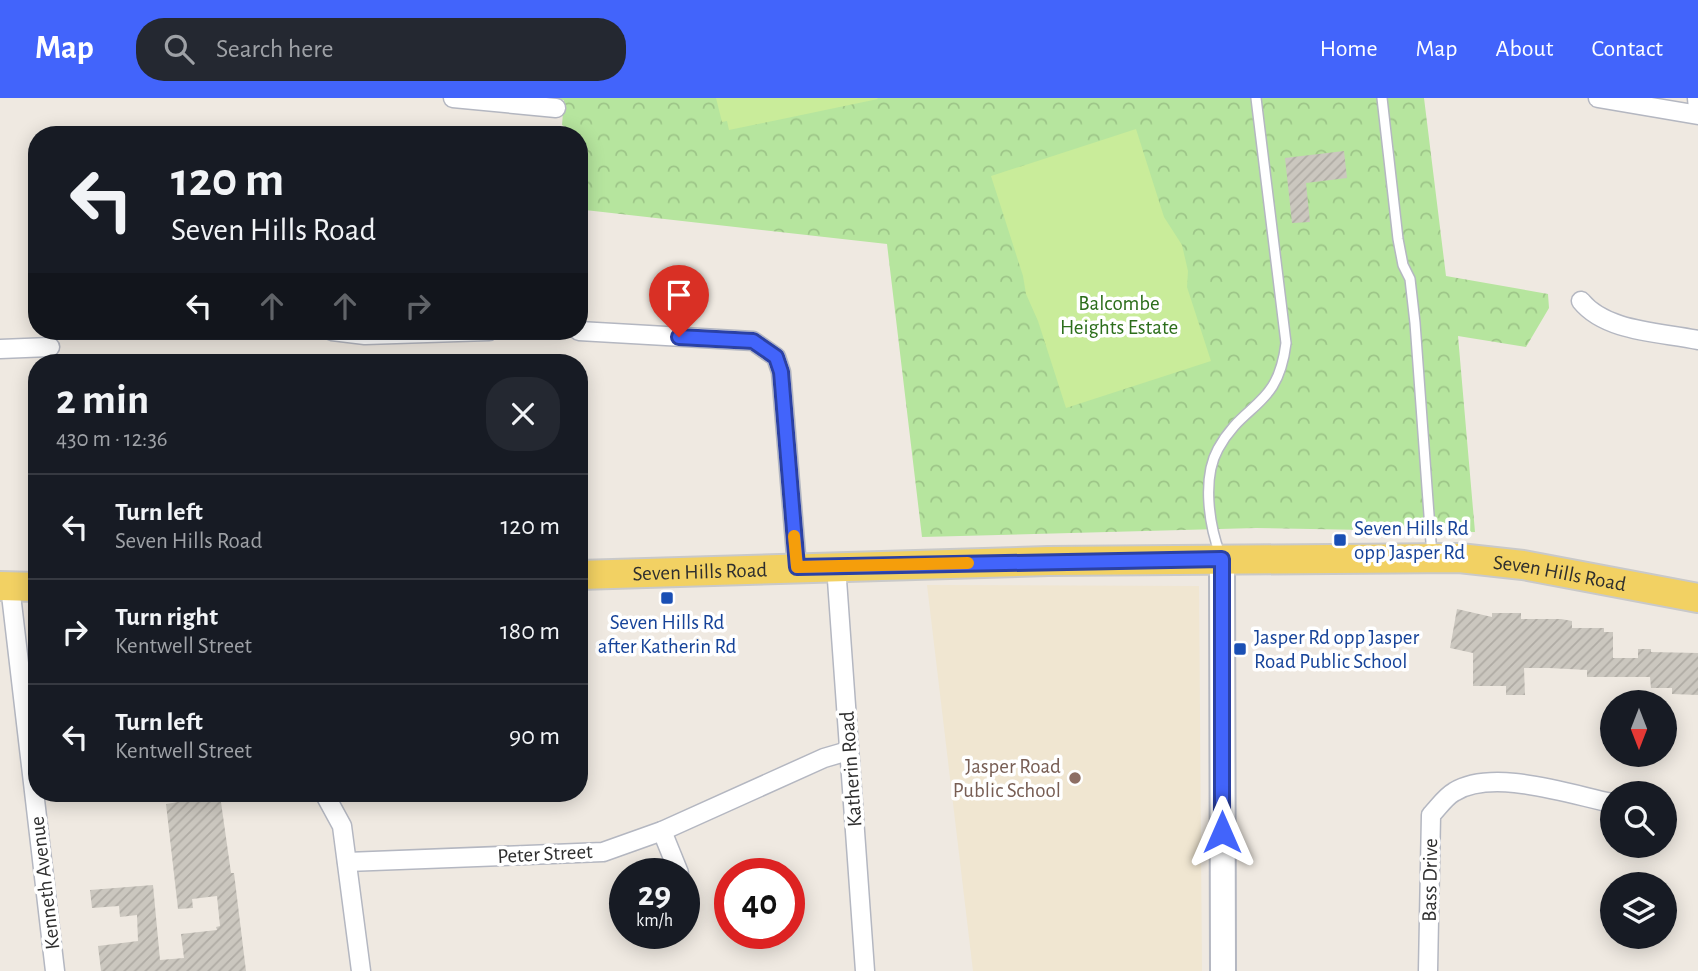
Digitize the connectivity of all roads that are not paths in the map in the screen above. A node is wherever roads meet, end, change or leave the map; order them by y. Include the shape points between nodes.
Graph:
1 (453, 98) edge
2 (1256, 98) edge
3 (1382, 98) edge
4 (1598, 98) edge
5 (1697, 98) edge
6 (526, 102) edge
7 (556, 108) dead end
8 (1698, 109) edge
9 (1698, 115) edge
10 (1580, 301) dead end
11 (588, 332) edge
12 (1698, 340) edge
13 (50, 346) dead end
14 (0, 349) edge
15 (1432, 558) junction
16 (1222, 559) junction
17 (836, 566) junction
18 (797, 567) junction
19 (588, 575) edge
20 (16, 586) edge
21 (1698, 598) edge
22 (28, 704) edge
23 (848, 751) junction
24 (1600, 801) edge
25 (38, 802) edge
26 (330, 802) edge
27 (662, 831) junction
28 (673, 858) edge
29 (347, 862) junction
30 (55, 971) edge
31 (361, 971) edge
32 (865, 971) edge
33 (1223, 971) edge
34 (1428, 971) edge

1 - 6 street
2 - 16 lane via 1286,343 1275,386 1224,440 1215,456 1210,481 1211,528
3 - 15 lane via 1398,239 1415,323
4 - 9 street
5 - 8 street
6 - 7 street
10 - 12 street via 1591,314 1607,321
11 - 18 street via 753,341 776,357
13 - 14 street
15 - 16 main road, Seven Hills Road
15 - 21 main road, Seven Hills Road via 1484,559
16 - 17 main road, Seven Hills Road
16 - 33 street
17 - 18 main road, Seven Hills Road
17 - 23 street, Katherin Road
18 - 19 main road, Seven Hills Road
20 - 22 street, Kenneth Avenue
23 - 27 street, Peter Street
23 - 32 street, Katherin Road
24 - 34 street, Bass Drive via 1507,782 1472,784 1452,793 1431,816
25 - 30 street, Kenneth Avenue
26 - 29 street via 339,817
27 - 28 street
27 - 29 street, Peter Street via 594,853
29 - 31 street

